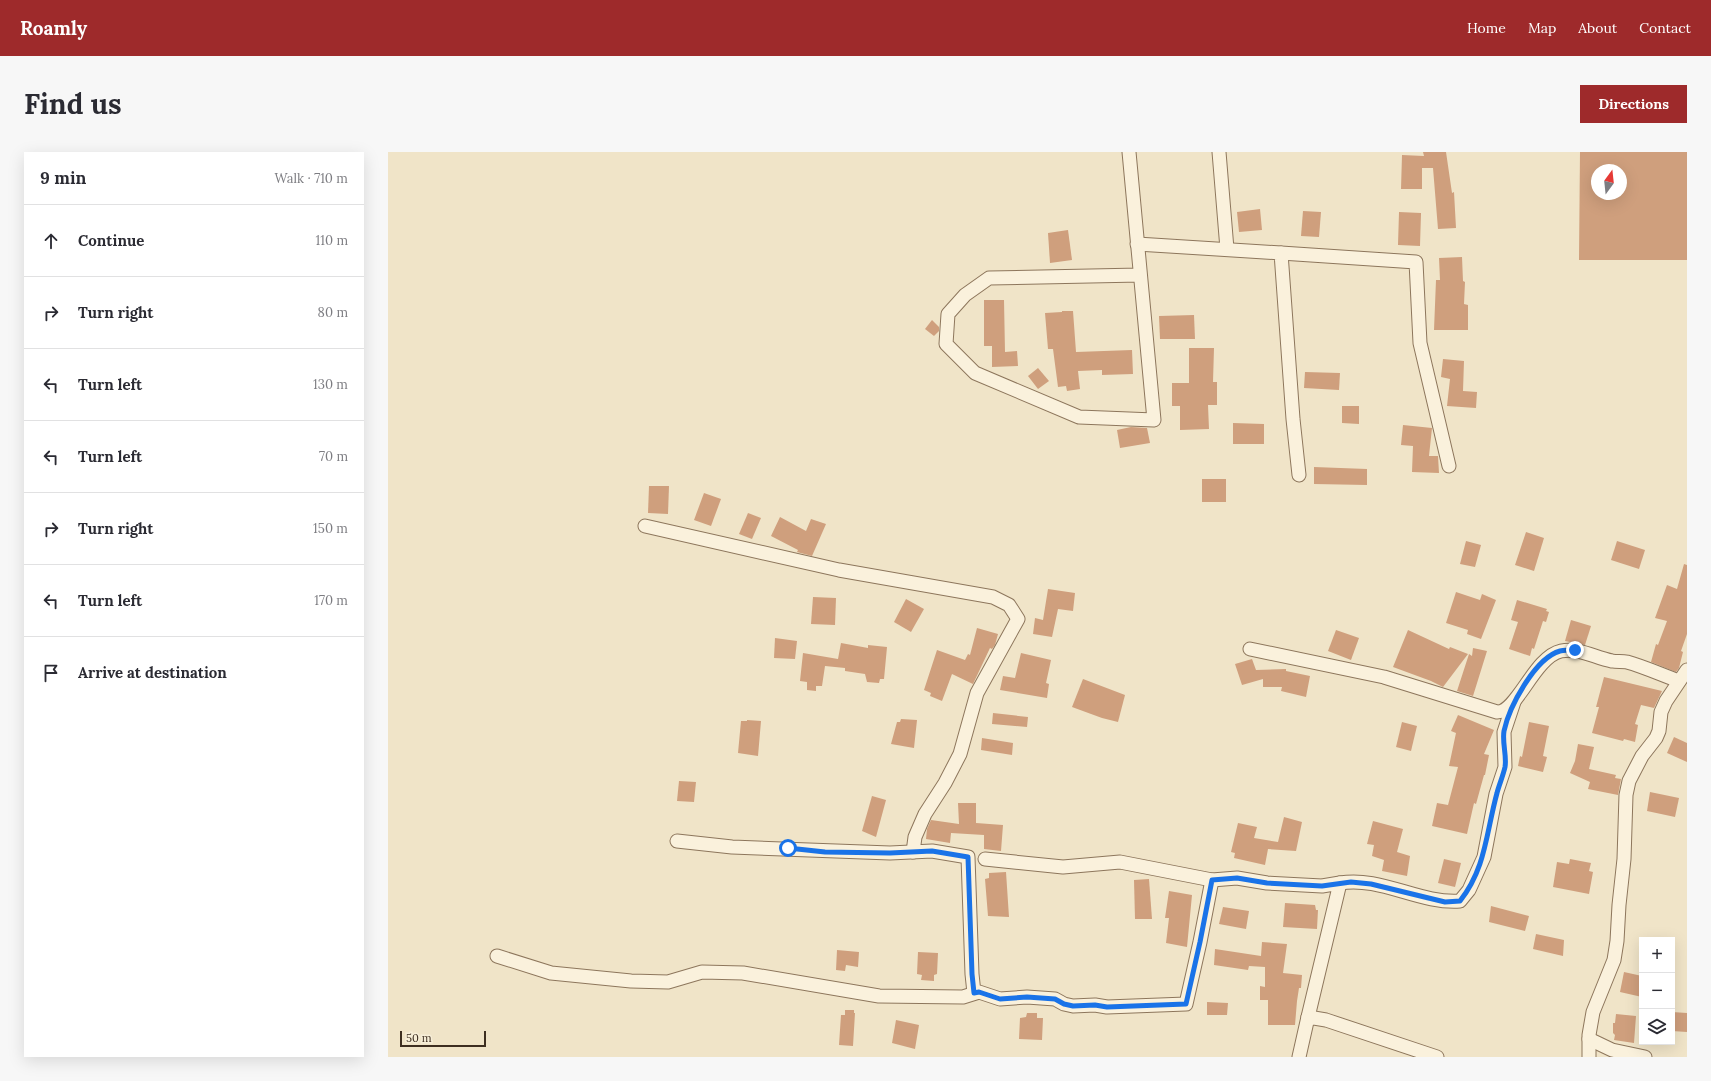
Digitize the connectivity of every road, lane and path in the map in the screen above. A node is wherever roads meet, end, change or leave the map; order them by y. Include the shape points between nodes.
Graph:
1 (1129, 152) edge
2 (1219, 152) edge
3 (1137, 244) junction
4 (1227, 249) junction
5 (1281, 253) junction
6 (1140, 275) junction
7 (1449, 466) dead end
8 (1300, 475) dead end
9 (645, 526) dead end
10 (1250, 649) dead end
11 (1683, 675) edge
12 (1516, 698) junction
13 (677, 840) dead end
14 (913, 852) junction
15 (985, 859) dead end
16 (1212, 880) junction
17 (1340, 883) junction
18 (497, 956) dead end
19 (974, 993) junction
20 (1308, 1017) junction
21 (1588, 1039) junction
22 (1299, 1057) edge
23 (1437, 1057) edge
24 (1589, 1057) edge
25 (1645, 1057) edge

1 - 3 street
2 - 4 street
3 - 4 street
3 - 6 street
4 - 5 street
5 - 7 street via 1416,262 1420,342
5 - 8 street via 1292,419
6 - 6 street via 989,278 965,295 948,314 946,344 975,373 1079,417 1154,420
9 - 14 street via 839,570 993,597 1009,605 1018,619 977,693 960,754 925,814 915,837
10 - 12 street via 1384,677 1497,712 1506,710
11 - 12 street via 1612,661 1575,650 1559,651 1538,667
11 - 21 street via 1661,712 1656,738 1642,756 1629,781 1614,960 1593,1012
12 - 17 street via 1504,732 1505,767 1496,794 1484,856 1469,890 1460,901 1445,902 1371,884
13 - 14 street via 732,847 788,848 825,852
14 - 19 street via 932,851 968,857
15 - 16 street via 1063,867 1120,862
16 - 17 street via 1237,878 1267,883 1322,886
16 - 19 street via 1186,1004 1073,1006 1055,999 1000,999 979,992
17 - 20 street
18 - 19 street via 550,973 631,981 668,982 702,972 743,973 879,996 963,996
20 - 22 street
20 - 23 street via 1326,1020
21 - 24 street
21 - 25 street via 1612,1050

